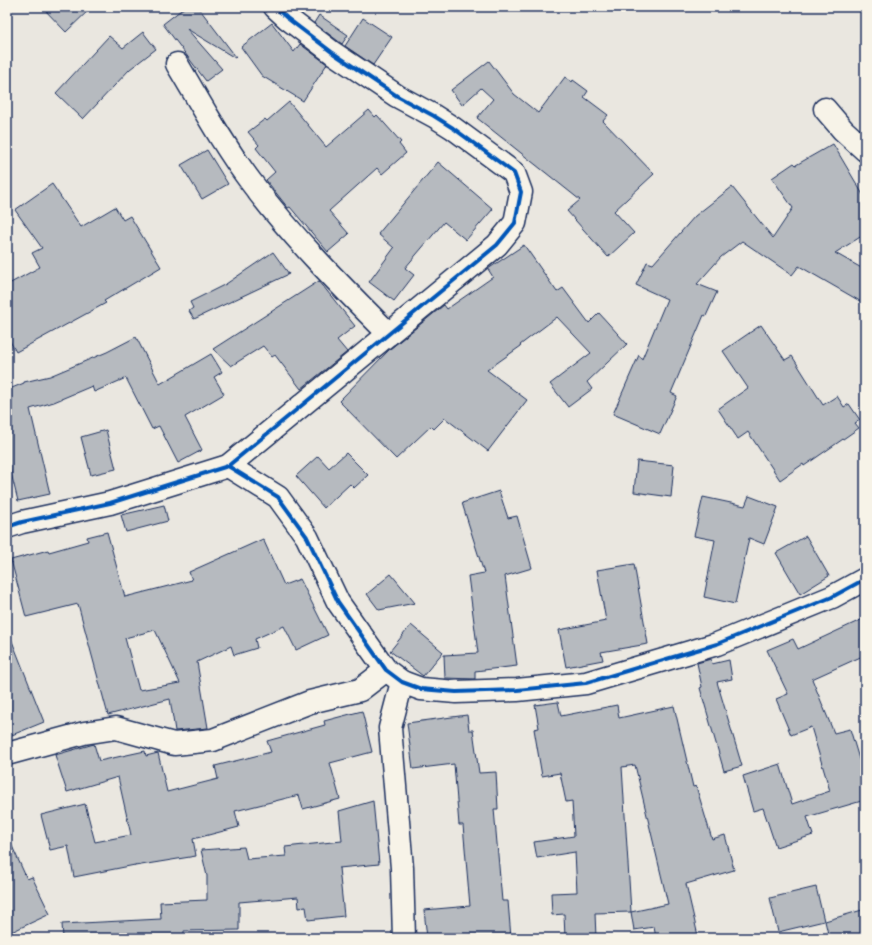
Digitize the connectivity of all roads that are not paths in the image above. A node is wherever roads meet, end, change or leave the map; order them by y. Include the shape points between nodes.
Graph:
1 (275, 7) edge
2 (177, 64) dead end
3 (825, 109) dead end
4 (865, 150) edge
5 (389, 334) junction
6 (228, 466) junction
7 (7, 527) edge
8 (865, 579) edge
9 (394, 676) junction
10 (7, 754) edge
11 (404, 938) edge

1 - 5 street via 333,53 397,96 434,116 514,173 520,192 515,223 497,245
2 - 5 street via 224,144 250,182 320,264
3 - 4 street
5 - 6 street
6 - 7 street via 110,503
6 - 9 street via 278,497 308,537 338,602
8 - 9 street via 832,597 717,644 586,683 517,690 456,692 421,689
9 - 10 street via 360,690 310,702 213,740 174,744 116,728 84,733
9 - 11 street via 390,728 402,868

